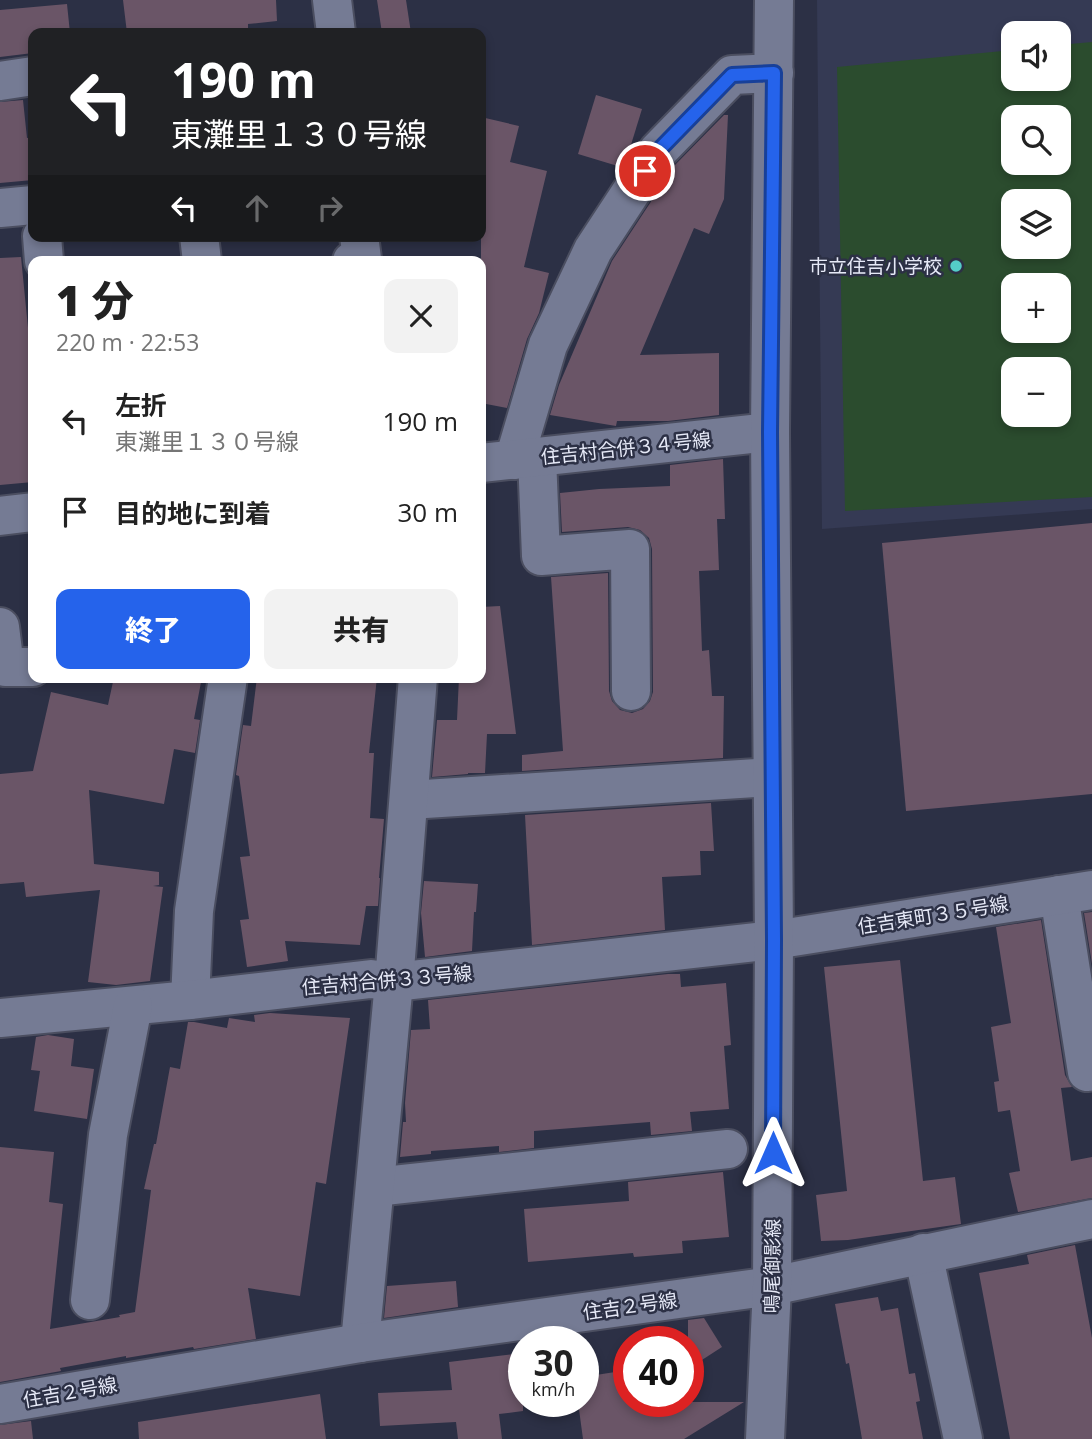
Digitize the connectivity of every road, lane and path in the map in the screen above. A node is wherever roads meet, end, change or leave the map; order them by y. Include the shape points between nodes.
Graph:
1 (774, 0) edge
2 (774, 73) junction
3 (28, 77) edge
4 (0, 81) edge
5 (28, 205) edge
6 (0, 208) edge
7 (770, 432) junction
8 (511, 460) edge
9 (28, 513) edge
10 (0, 516) edge
11 (0, 627) edge
12 (19, 667) edge
13 (227, 683) edge
14 (418, 683) edge
15 (631, 691) dead end
16 (772, 777) junction
17 (409, 800) junction
18 (1075, 893) edge
19 (774, 940) junction
20 (394, 982) junction
21 (190, 1000) junction
22 (133, 1006) junction
23 (0, 1018) edge
24 (1092, 1071) edge
25 (728, 1149) dead end
26 (375, 1187) junction
27 (1092, 1219) edge
28 (923, 1254) junction
29 (772, 1286) junction
30 (90, 1300) dead end
31 (360, 1343) junction
32 (0, 1404) edge
33 (765, 1439) edge
34 (963, 1439) edge

1 - 2 street, 鳴尾御影線
2 - 7 street, 鳴尾御影線
2 - 8 street via 732,75 658,151 593,250 548,345
3 - 4 street
5 - 6 street
7 - 8 street, 住吉村合併３４号線
7 - 16 street, 鳴尾御影線
8 - 15 street via 541,556 630,549
9 - 10 street
11 - 12 street
13 - 21 street via 194,911
14 - 17 street
16 - 17 street
16 - 19 street, 鳴尾御影線
17 - 20 street
18 - 19 street, 住吉東町３５号線
18 - 24 street via 1087,1072
19 - 20 street, 住吉村合併３３号線
19 - 29 street, 鳴尾御影線
20 - 21 street, 住吉村合併３３号線 via 371,979
20 - 26 street
21 - 22 street, 住吉村合併３３号線
22 - 23 street, 住吉村合併３３号線
22 - 30 street via 108,1135
25 - 26 street
26 - 31 street
27 - 28 street, 住吉２号線
28 - 29 street, 住吉２号線
28 - 34 street
29 - 31 street, 住吉２号線
29 - 33 street, 鳴尾御影線
31 - 32 street, 住吉２号線

